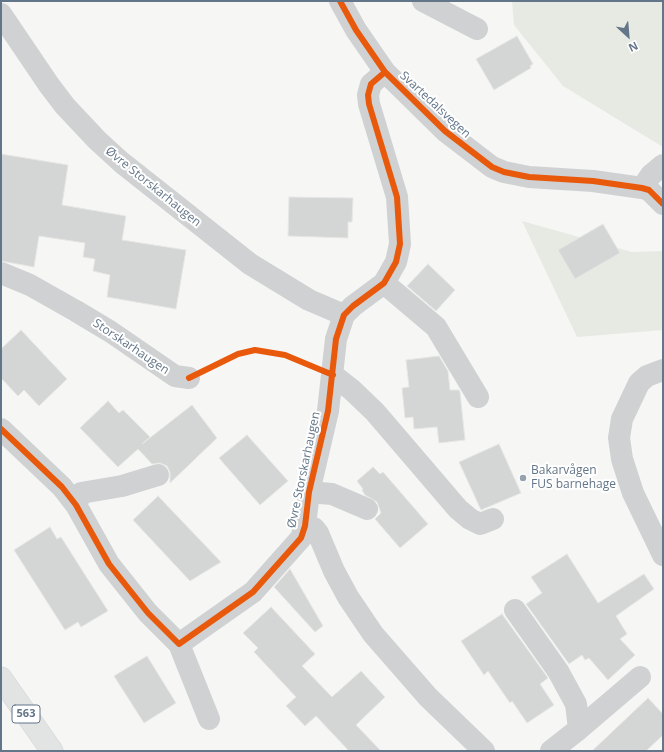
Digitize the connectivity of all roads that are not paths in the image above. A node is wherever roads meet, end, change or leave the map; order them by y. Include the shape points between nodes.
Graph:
1 (423, 1) edge
2 (345, 3) edge
3 (1, 14) edge
4 (477, 29) dead end
5 (385, 72) junction
6 (663, 165) edge
7 (642, 188) junction
8 (663, 204) edge
9 (1, 273) edge
10 (384, 283) junction
11 (344, 315) junction
12 (663, 370) edge
13 (333, 375) junction
14 (189, 378) dead end
15 (478, 397) dead end
16 (1, 429) edge
17 (158, 475) dead end
18 (309, 492) junction
19 (76, 505) junction
20 (367, 509) dead end
21 (493, 519) dead end
22 (305, 526) junction
23 (663, 555) edge
24 (515, 610) dead end
25 (180, 644) junction
26 (640, 677) dead end
27 (1, 678) edge
28 (209, 719) dead end
29 (579, 730) junction
30 (52, 751) edge
31 (484, 751) edge
32 (551, 751) edge

1 - 4 street
2 - 5 street, Svartedalsvegen via 356,30
3 - 11 street, Øvre Storskarhaugen via 65,106 121,162 250,264 309,300
5 - 7 street, Svartedalsvegen via 445,131 469,151 504,172 529,177 593,181
5 - 10 street, Øvre Storskarhaugen via 371,84 368,95 397,197 400,221 400,244 396,262
6 - 7 street via 651,175
7 - 8 street, Svartedalsvegen via 649,190
9 - 14 street, Storskarhaugen via 30,285 76,311 175,376
10 - 11 street, Øvre Storskarhaugen
10 - 15 street via 436,326
11 - 13 street, Øvre Storskarhaugen via 336,339
12 - 23 street via 647,376 639,383 622,419 618,438 633,493
13 - 18 street, Øvre Storskarhaugen via 328,411
13 - 21 street via 375,412 458,509 480,524
16 - 19 street via 62,487
17 - 19 street via 122,486 81,493
18 - 20 street, Øvre Storskarhaugen via 332,494
18 - 22 street, Øvre Storskarhaugen
19 - 25 street via 109,564 148,613
22 - 25 street, Øvre Storskarhaugen via 301,538 253,592
22 - 31 street, Øvre Storskarhaugen via 314,528 318,533 348,597 373,634 428,697
24 - 29 street via 558,671 576,704
25 - 28 street
26 - 29 street
27 - 30 main road, 563
29 - 32 street

